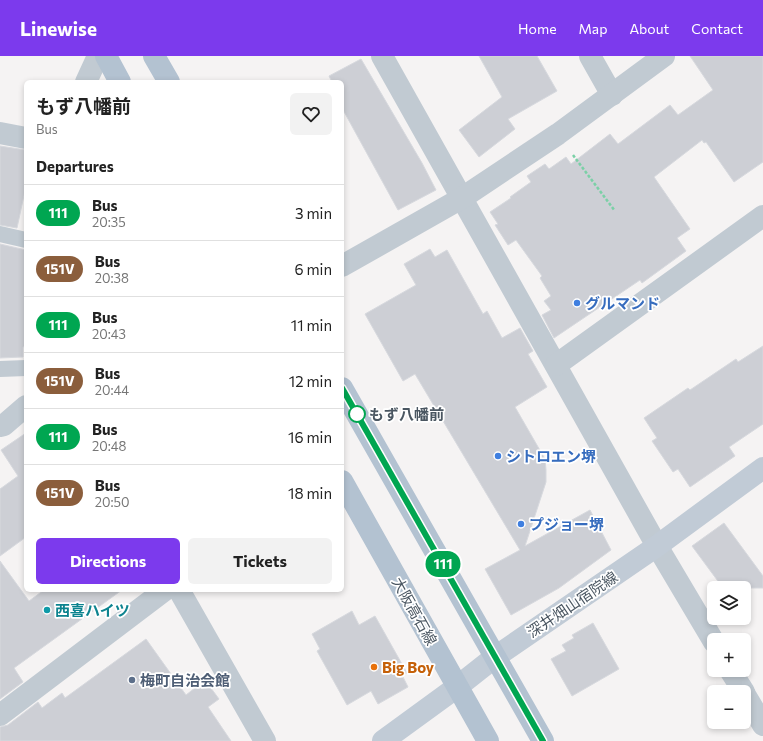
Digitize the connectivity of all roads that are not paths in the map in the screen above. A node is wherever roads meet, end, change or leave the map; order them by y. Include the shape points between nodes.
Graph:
1 (98, 56) edge
2 (106, 56) edge
3 (154, 56) edge
4 (382, 56) edge
5 (590, 56) edge
6 (664, 56) edge
7 (87, 80) edge
8 (119, 80) edge
9 (168, 80) edge
10 (612, 95) junction
11 (0, 133) edge
12 (24, 138) edge
13 (462, 198) junction
14 (763, 216) edge
15 (0, 234) edge
16 (24, 240) edge
17 (344, 265) edge
18 (556, 365) junction
19 (24, 368) edge
20 (0, 369) edge
21 (344, 392) edge
22 (24, 408) edge
23 (0, 426) edge
24 (763, 468) edge
25 (344, 485) edge
26 (657, 546) junction
27 (162, 592) edge
28 (180, 592) edge
29 (709, 633) edge
30 (495, 657) junction
31 (457, 687) junction
32 (751, 704) edge
33 (0, 715) edge
34 (763, 725) edge
35 (265, 741) edge
36 (382, 741) edge
37 (488, 741) edge
38 (543, 741) edge

1 - 7 street
2 - 8 main road
3 - 9 main road
4 - 13 street
5 - 10 street
6 - 10 street
10 - 13 street
11 - 12 street
13 - 17 street
13 - 18 street
14 - 18 street
15 - 16 lane
18 - 26 street
19 - 20 lane
21 - 30 main road
22 - 23 street
24 - 26 main road, 深井畑山宿院線
25 - 31 main road, 大阪高石線
26 - 29 street
26 - 30 main road, 深井畑山宿院線
27 - 33 street
28 - 35 street
30 - 31 main road, 深井畑山宿院線
30 - 38 main road
31 - 36 main road, 深井畑山宿院線
31 - 37 main road, 大阪高石線
32 - 34 street

